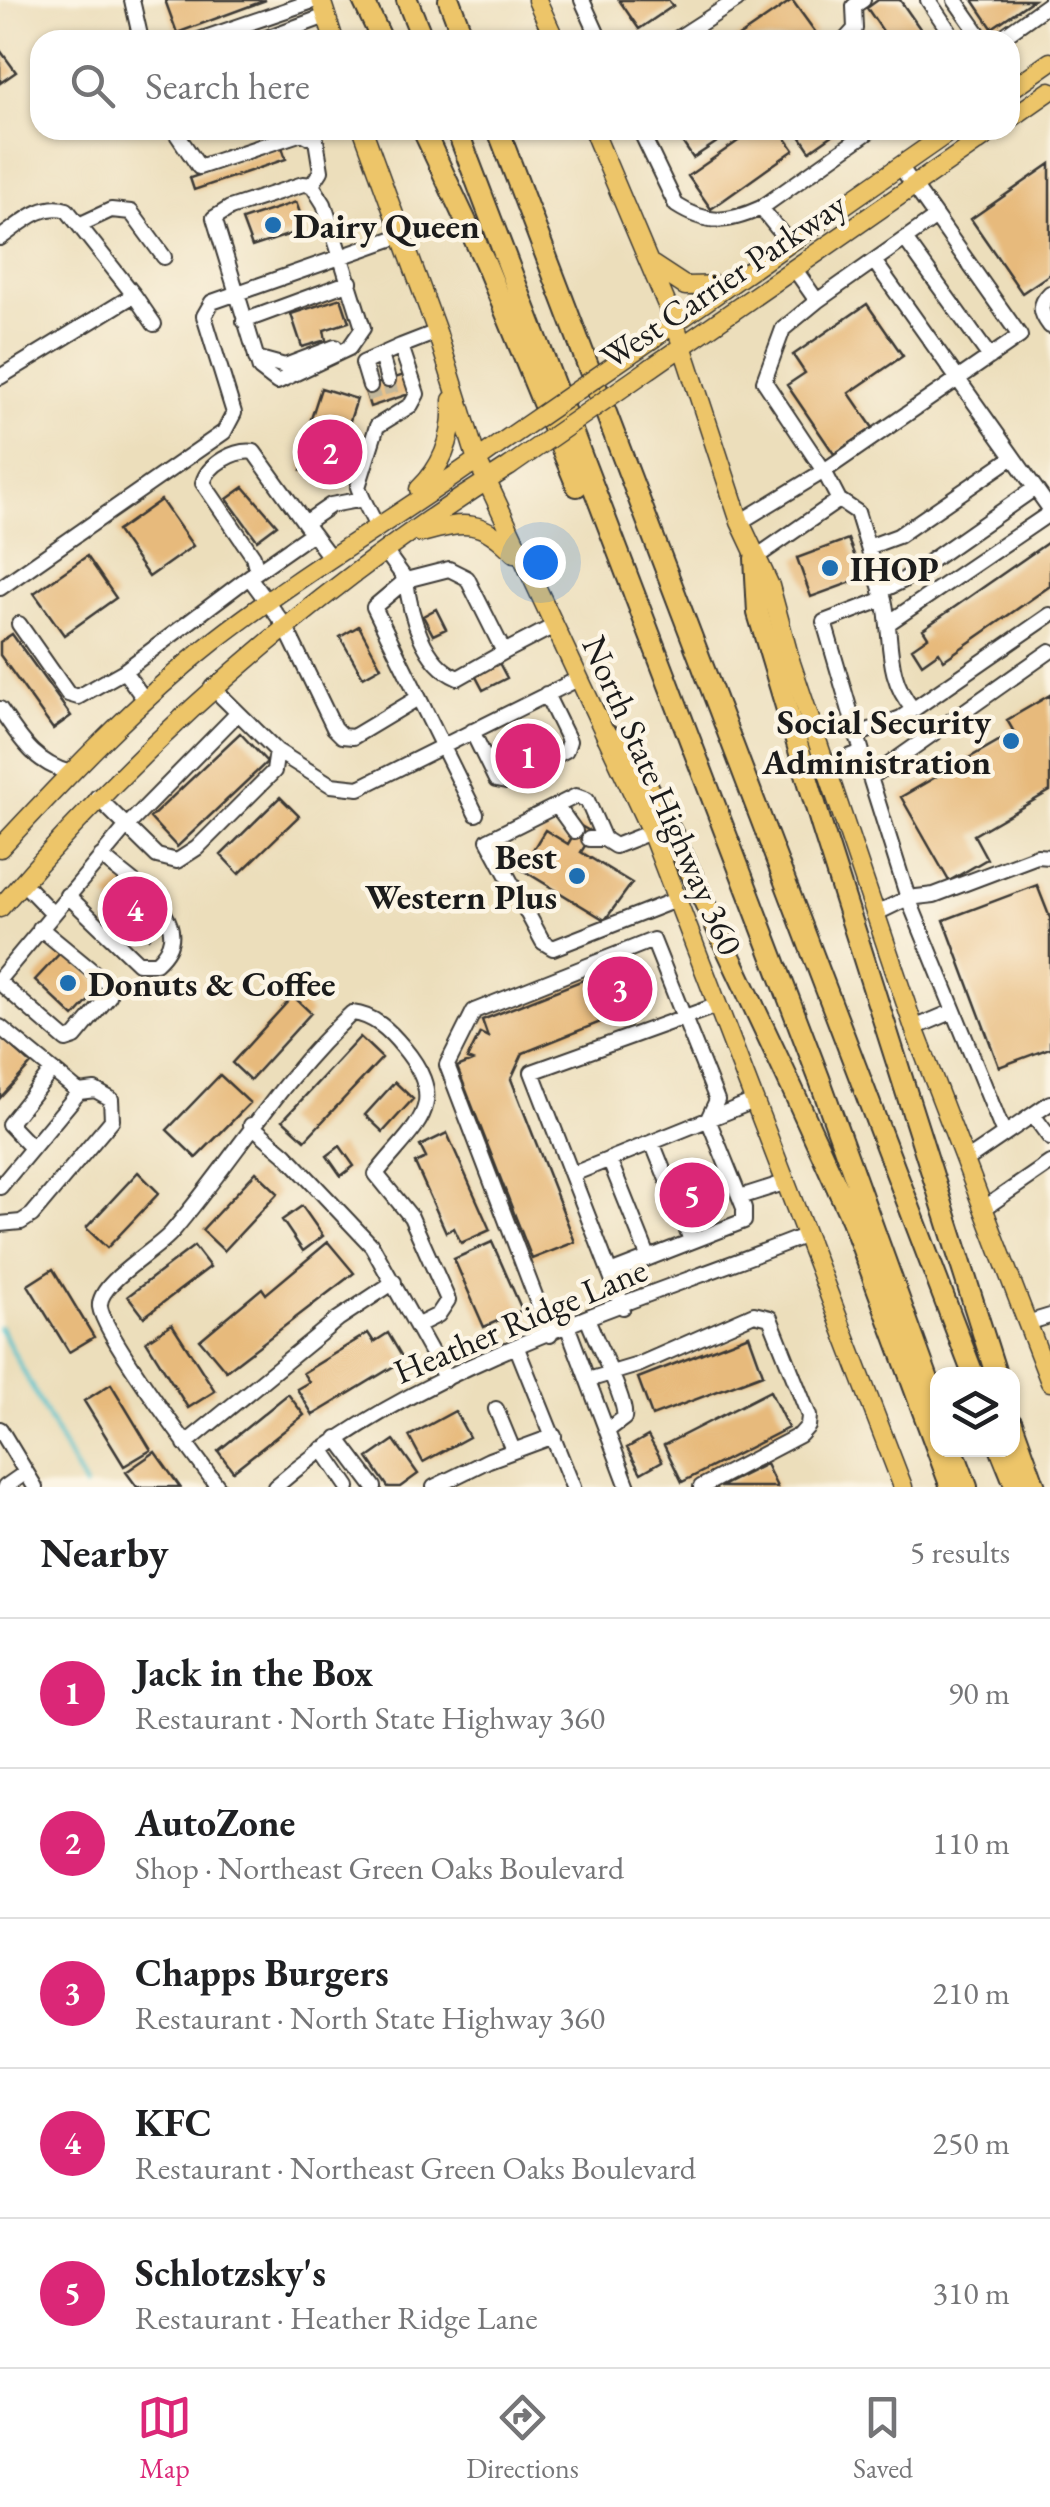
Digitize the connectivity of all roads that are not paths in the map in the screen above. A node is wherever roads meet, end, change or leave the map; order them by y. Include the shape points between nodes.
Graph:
1 (132, 0) edge
2 (364, 0) edge
3 (407, 0) edge
4 (449, 0) edge
5 (537, 0) edge
6 (582, 0) edge
7 (737, 0) edge
8 (862, 0) edge
9 (928, 0) edge
10 (955, 0) edge
11 (1050, 4) edge
12 (321, 5) edge
13 (138, 30) edge
14 (234, 30) edge
15 (278, 30) edge
16 (330, 30) edge
17 (378, 30) edge
18 (419, 30) edge
19 (460, 30) edge
20 (550, 30) edge
21 (596, 30) edge
22 (690, 30) edge
23 (854, 30) edge
24 (949, 30) edge
25 (977, 30) edge
26 (1012, 30) edge
27 (1050, 62) edge
28 (1020, 83) edge
29 (1050, 91) edge
30 (1020, 108) edge
31 (180, 140) edge
32 (281, 140) edge
33 (316, 140) edge
34 (366, 140) edge
35 (428, 140) edge
36 (461, 140) edge
37 (502, 140) edge
38 (597, 140) edge
39 (645, 140) edge
40 (857, 140) edge
41 (938, 140) edge
42 (980, 140) edge
43 (900, 166) junction
44 (312, 185) junction
45 (914, 186) junction
46 (761, 208) junction
47 (936, 217) junction
48 (81, 224) junction
49 (400, 236) junction
50 (0, 238) edge
51 (905, 238) junction
52 (790, 243) junction
53 (341, 256) junction
54 (164, 258) dead end
55 (874, 261) junction
56 (651, 264) junction
57 (796, 270) junction
58 (350, 282) junction
59 (730, 285) junction
60 (234, 291) junction
61 (1050, 293) edge
62 (134, 296) junction
63 (817, 301) junction
64 (244, 321) junction
65 (154, 324) dead end
66 (674, 324) junction
67 (1050, 326) edge
68 (362, 332) junction
69 (437, 332) junction
70 (401, 346) junction
71 (681, 348) junction
72 (381, 355) junction
73 (990, 356) junction
74 (256, 358) junction
75 (450, 370) junction
76 (0, 377) edge
77 (958, 379) junction
78 (388, 380) tunnel mouth
79 (370, 386) tunnel mouth
80 (376, 405) tunnel mouth
81 (381, 423) junction
82 (1013, 457) junction
83 (478, 460) junction
84 (824, 471) junction
85 (486, 481) junction
86 (1035, 488) junction
87 (363, 499) junction
88 (839, 500) junction
89 (1050, 511) edge
90 (384, 520) junction
91 (740, 522) junction
92 (308, 528) junction
93 (406, 537) junction
94 (868, 546) junction
95 (385, 551) junction
96 (330, 557) junction
97 (754, 558) junction
98 (523, 562) junction
99 (253, 574) junction
100 (406, 580) junction
101 (628, 584) junction
102 (0, 588) edge
103 (883, 595) junction
104 (266, 602) junction
105 (1050, 615) edge
106 (890, 622) junction
107 (19, 624) dead end
108 (285, 626) junction
109 (554, 626) junction
110 (1050, 651) edge
111 (504, 652) junction
112 (124, 671) junction
113 (580, 678) junction
114 (212, 688) junction
115 (546, 694) junction
116 (418, 698) junction
117 (145, 700) junction
118 (0, 708) edge
119 (914, 709) junction
120 (238, 713) junction
121 (472, 730) junction
122 (607, 735) junction
123 (857, 735) junction
124 (442, 745) junction
125 (276, 751) junction
126 (862, 752) junction
127 (826, 766) junction
128 (70, 773) junction
129 (870, 778) junction
130 (98, 797) junction
131 (557, 806) junction
132 (476, 814) dead end
133 (126, 826) junction
134 (651, 832) junction
135 (590, 836) junction
136 (0, 848) edge
137 (101, 856) junction
138 (1050, 856) edge
139 (22, 882) junction
140 (68, 895) junction
141 (908, 898) junction
142 (678, 899) junction
143 (0, 908) edge
144 (52, 913) junction
145 (874, 914) junction
146 (40, 928) junction
147 (0, 980) edge
148 (718, 1005) junction
149 (954, 1011) junction
150 (682, 1018) junction
151 (0, 1027) edge
152 (914, 1028) junction
153 (52, 1070) junction
154 (79, 1092) junction
155 (754, 1101) junction
156 (1050, 1103) edge
157 (1033, 1114) junction
158 (708, 1120) junction
159 (251, 1125) junction
160 (1004, 1134) junction
161 (1050, 1138) edge
162 (652, 1142) junction
163 (32, 1148) junction
164 (609, 1159) junction
165 (965, 1161) junction
166 (1050, 1163) edge
167 (574, 1174) junction
168 (784, 1183) junction
169 (0, 1187) edge
170 (740, 1197) junction
171 (983, 1209) junction
172 (0, 1224) edge
173 (804, 1236) junction
174 (692, 1240) junction
175 (648, 1256) junction
176 (610, 1273) junction
177 (394, 1282) junction
178 (623, 1307) junction
179 (1050, 1316) edge
180 (415, 1320) junction
181 (588, 1320) junction
182 (1027, 1323) junction
183 (568, 1328) junction
184 (550, 1335) junction
185 (518, 1348) junction
186 (970, 1367) edge
187 (994, 1367) edge
188 (607, 1373) junction
189 (446, 1379) junction
190 (588, 1380) junction
191 (1050, 1382) edge
192 (930, 1384) edge
193 (496, 1410) dead end
194 (0, 1429) edge
195 (608, 1430) junction
196 (554, 1436) junction
197 (338, 1438) junction
198 (186, 1444) junction
199 (1020, 1446) edge
200 (322, 1449) junction
201 (513, 1450) junction
202 (955, 1457) edge
203 (1004, 1457) edge
204 (25, 1473) junction
205 (439, 1485) edge
206 (5, 1487) edge
207 (34, 1487) edge
208 (218, 1487) edge
209 (275, 1487) edge
210 (348, 1487) edge
211 (374, 1487) edge
212 (573, 1487) edge
213 (628, 1487) edge
214 (701, 1487) edge
215 (902, 1487) edge
216 (951, 1487) edge
217 (966, 1487) edge
218 (1016, 1487) edge
219 (1034, 1487) edge

1 - 13 street
2 - 17 highway
3 - 18 highway
4 - 19 highway
5 - 20 main road
6 - 21 street
7 - 22 street
8 - 23 street via 854,6
9 - 24 street
10 - 25 street
11 - 26 street
12 - 14 street
12 - 15 street
12 - 16 main road
27 - 28 main road
29 - 30 main road
31 - 32 street via 198,167
33 - 44 street via 321,171
34 - 49 main road, North State Highway 360
35 - 101 highway via 602,544
36 - 101 highway
37 - 186 highway
38 - 56 main road
39 - 46 street via 676,205 714,222 732,222
40 - 46 street
41 - 43 main road, West Carrier Parkway
42 - 45 main road, West Carrier Parkway
43 - 45 street
43 - 52 main road, West Carrier Parkway
44 - 53 street
44 - 60 street via 214,218
45 - 47 street
45 - 57 main road, West Carrier Parkway
46 - 52 street
47 - 51 street
47 - 73 street via 1020,336
48 - 50 street via 54,206
48 - 54 street via 111,210 131,212
48 - 62 street
49 - 53 street
49 - 69 main road, North State Highway 360
51 - 55 street
51 - 73 street
52 - 59 main road, West Carrier Parkway
53 - 58 street
53 - 60 street
55 - 63 street
55 - 77 street
56 - 59 main road via 685,286
56 - 66 main road
57 - 63 street
57 - 71 main road, West Carrier Parkway
58 - 64 street
58 - 68 street
59 - 66 main road, West Carrier Parkway
60 - 64 street
60 - 102 street via 212,302 204,316 232,403 224,432
61 - 67 street via 1041,312
62 - 65 street
62 - 76 street
63 - 84 street via 782,329 764,381
64 - 74 street
66 - 71 main road
66 - 83 main road, West Carrier Parkway, bridge
68 - 74 street via 285,366
68 - 74 street via 298,376 276,382 266,378
69 - 70 street
69 - 75 main road, North State Highway 360
70 - 72 street
70 - 81 street via 417,394 411,404 395,405
71 - 85 main road, West Carrier Parkway, bridge
71 - 91 main road
72 - 78 street
72 - 79 street via 363,363
73 - 77 street
75 - 83 main road, North State Highway 360
75 - 90 main road via 448,447 425,483
77 - 82 street
77 - 84 street
80 - 81 street
81 - 87 street via 358,486
82 - 86 street
82 - 94 street via 898,536
83 - 85 main road, North State Highway 360
83 - 90 main road, West Carrier Parkway
84 - 88 street
84 - 91 street
85 - 93 main road, West Carrier Parkway
85 - 98 main road, North State Highway 360
86 - 89 street
86 - 103 street
87 - 90 street
87 - 92 street via 332,505
88 - 94 street via 857,512
88 - 97 street
89 - 106 street
90 - 96 main road
91 - 97 main road
92 - 96 street
92 - 99 street
92 - 99 street via 254,452 240,450 206,472 206,491 253,556
93 - 95 main road, West Carrier Parkway
93 - 98 main road via 476,525
94 - 103 street
95 - 100 street
95 - 108 main road, West Carrier Parkway
96 - 104 main road
97 - 127 main road via 770,586
97 - 187 highway via 758,612 806,774
98 - 109 main road, North State Highway 360
99 - 104 street
99 - 112 street
100 - 111 street via 449,568 467,578
100 - 111 street via 420,634 446,673 458,678
100 - 116 street via 374,606
101 - 192 highway
103 - 106 street
103 - 123 street via 824,622
104 - 108 street
104 - 117 main road
105 - 119 street
106 - 119 street via 886,636 897,684
107 - 112 street via 68,694 78,697
108 - 114 main road, West Carrier Parkway
108 - 116 street via 342,736 372,730
109 - 111 street
109 - 113 main road, North State Highway 360
110 - 129 street
112 - 117 street
113 - 115 street
113 - 122 main road, North State Highway 360
114 - 120 street
114 - 130 main road, West Carrier Parkway
115 - 121 street
115 - 121 street via 569,741 566,750 506,782 496,780
116 - 124 street
117 - 128 main road
118 - 128 street via 30,753
119 - 123 street
120 - 125 street
120 - 133 street
121 - 124 street
122 - 134 main road, North State Highway 360
122 - 216 highway via 631,754 800,1104 852,1220
123 - 126 street
124 - 125 street via 359,788 344,789
124 - 132 street
125 - 133 street via 274,771 186,856 169,862 157,856
126 - 127 street
126 - 129 street
127 - 145 main road
128 - 130 main road
128 - 136 main road
129 - 141 street
130 - 133 street
130 - 139 main road, West Carrier Parkway
131 - 135 street
131 - 135 street via 576,796 587,800
131 - 142 street via 488,840 543,942 553,948
133 - 137 street
134 - 135 street via 615,846
134 - 142 main road, North State Highway 360
137 - 140 street
137 - 140 street via 169,917 169,951 156,963 138,963
138 - 141 street via 934,896
139 - 143 main road, West Carrier Parkway
139 - 144 street
140 - 144 street
141 - 145 street
141 - 149 street
142 - 148 main road, North State Highway 360
144 - 146 street
145 - 152 main road
146 - 147 street
146 - 147 street via 108,984 109,996 76,1037 66,1040
148 - 150 street
148 - 155 main road, North State Highway 360
149 - 152 street
149 - 160 street
150 - 158 street via 717,1100
150 - 167 street via 532,1072
150 - 184 street via 653,940 474,1011 446,1064
151 - 153 street
152 - 165 main road
153 - 154 street
153 - 163 street via 9,1124
154 - 163 street
154 - 172 street via 106,1094 115,1108 112,1120 32,1215
155 - 158 street
155 - 168 main road, North State Highway 360
156 - 157 street
157 - 160 street
157 - 161 street
158 - 162 street
158 - 170 street
159 - 177 street via 344,1213
159 - 180 street via 314,1048 357,1012 394,1036 418,1065 429,1098 376,1174 411,1217 448,1300 438,1314
159 - 198 street via 172,1233 115,1279 101,1299 124,1352
160 - 165 street
162 - 164 street
162 - 174 street
163 - 169 street
164 - 167 street
164 - 175 street
165 - 171 main road
166 - 171 street
167 - 176 street
168 - 170 street
168 - 173 main road, North State Highway 360
170 - 174 street via 744,1221
171 - 182 main road
173 - 178 street, Heather Ridge Lane
173 - 215 main road, North State Highway 360
174 - 175 street
175 - 176 street
176 - 178 street
177 - 180 street
177 - 198 street via 338,1319
178 - 181 street, Heather Ridge Lane
179 - 182 street
180 - 189 street
181 - 183 street, Heather Ridge Lane
181 - 188 street
182 - 191 main road
183 - 184 street, Heather Ridge Lane
183 - 190 street
184 - 185 street, Heather Ridge Lane
185 - 189 street, Heather Ridge Lane
185 - 196 street
188 - 190 street
188 - 195 street via 626,1410
188 - 214 street via 754,1314 770,1318 808,1426
189 - 197 street, Heather Ridge Lane
190 - 195 street
193 - 201 street
194 - 204 street
195 - 213 street
196 - 201 street
196 - 212 street
197 - 200 street, Heather Ridge Lane
197 - 211 street
198 - 208 street
199 - 219 highway
200 - 209 street, Heather Ridge Lane
200 - 210 street
201 - 205 street
202 - 217 highway
203 - 218 highway
204 - 206 street
204 - 207 street

